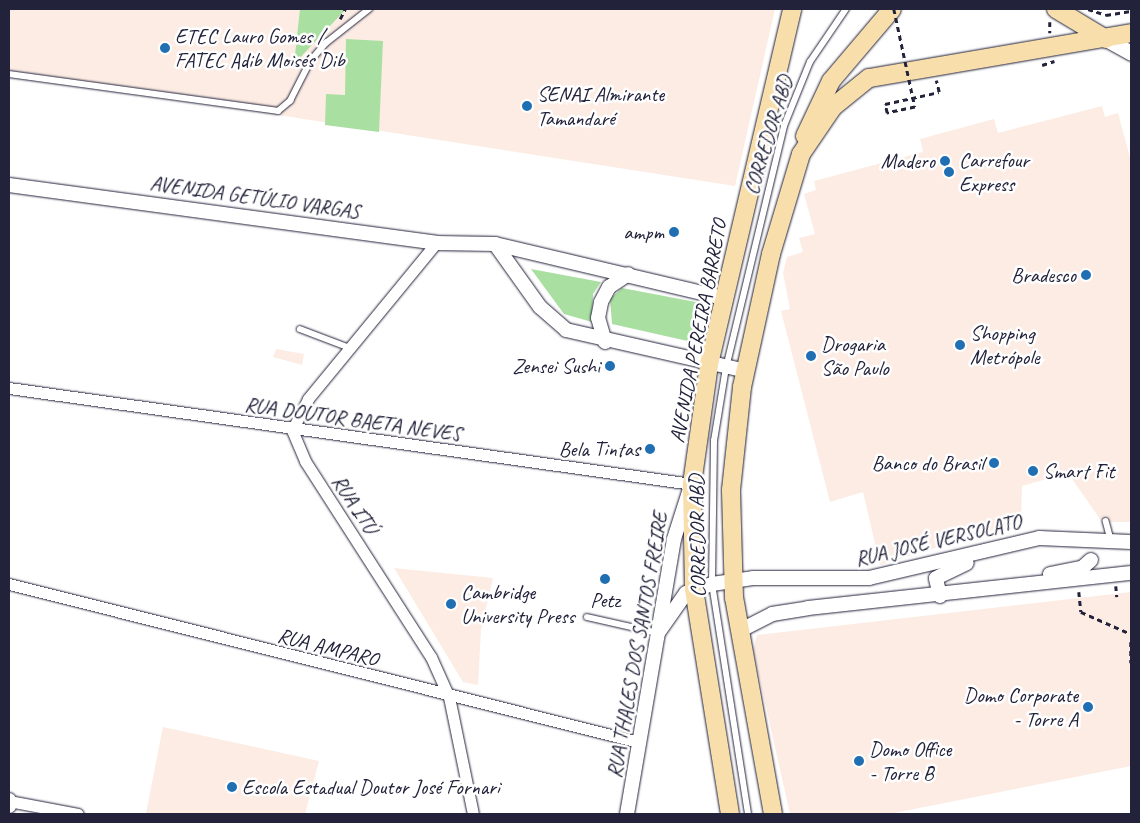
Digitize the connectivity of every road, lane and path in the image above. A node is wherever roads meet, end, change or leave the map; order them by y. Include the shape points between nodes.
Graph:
1 (369, 9) edge
2 (792, 9) edge
3 (846, 9) edge
4 (893, 9) edge
5 (1056, 9) edge
6 (1088, 9) edge
7 (1131, 11) edge
8 (1131, 33) edge
9 (1131, 37) edge
10 (1106, 39) junction
11 (1131, 53) edge
12 (9, 74) edge
13 (909, 99) dead end
14 (802, 154) junction
15 (9, 185) edge
16 (436, 243) junction
17 (496, 244) junction
18 (628, 274) junction
19 (724, 298) junction
20 (300, 329) dead end
21 (606, 342) junction
22 (350, 348) junction
23 (718, 366) junction
24 (746, 371) junction
25 (9, 388) edge
26 (292, 430) junction
27 (692, 484) junction
28 (1106, 522) dead end
29 (1088, 538) junction
30 (1111, 540) junction
31 (1131, 542) edge
32 (998, 546) junction
33 (1091, 560) junction
34 (1131, 573) edge
35 (1094, 578) junction
36 (1078, 579) junction
37 (733, 581) junction
38 (9, 584) edge
39 (712, 584) junction
40 (1012, 587) junction
41 (694, 589) junction
42 (940, 596) junction
43 (587, 617) dead end
44 (739, 630) junction
45 (658, 634) junction
46 (1131, 634) edge
47 (1131, 642) edge
48 (1131, 663) edge
49 (449, 697) junction
50 (639, 742) junction
51 (9, 801) edge
52 (9, 806) edge
53 (78, 814) edge
54 (473, 814) edge
55 (627, 814) edge
56 (730, 814) edge
57 (748, 814) edge
58 (773, 814) edge

1 - 12 lane via 326,43 311,60 290,101 278,111
2 - 19 main road, AVENIDA PEREIRA BARRETO
3 - 23 lane, CORREDOR ABD via 821,43 791,105
4 - 13 path, bridge via 915,107 887,112 885,104
4 - 14 main road via 830,80 815,107
5 - 10 main road
6 - 7 path via 1106,16
8 - 10 main road
9 - 10 main road
10 - 11 main road
10 - 14 main road via 888,71 869,78 832,107
14 - 24 main road via 774,246
15 - 16 street, AVENIDA GETÚLIO VARGAS
16 - 17 street, AVENIDA GETÚLIO VARGAS
16 - 22 street
17 - 18 street, AVENIDA GETÚLIO VARGAS
17 - 21 street via 512,271 557,325
18 - 19 street, AVENIDA GETÚLIO VARGAS
18 - 21 street via 609,287 601,302 598,318
19 - 23 main road, AVENIDA PEREIRA BARRETO
20 - 22 lane
21 - 23 street
22 - 26 street via 308,399
23 - 24 street
23 - 27 main road, AVENIDA PEREIRA BARRETO
23 - 39 lane, CORREDOR ABD via 712,469
24 - 37 main road via 732,455
25 - 26 street, RUA DOUTOR BAETA NEVES
26 - 27 street, RUA DOUTOR BAETA NEVES
26 - 49 street, RUA ITÚ via 305,461 431,657
27 - 41 main road, AVENIDA PEREIRA BARRETO
27 - 45 street, RUA THALES DOS SANTOS FREIRE via 674,539
28 - 30 lane
29 - 30 street, RUA JOSÉ VERSOLATO
29 - 32 street, RUA JOSÉ VERSOLATO via 1039,538
29 - 33 street
30 - 31 street, RUA JOSÉ VERSOLATO
32 - 37 street, RUA JOSÉ VERSOLATO via 862,579
32 - 42 street via 938,575 934,581
33 - 35 street
33 - 40 street via 1082,568
34 - 35 street
35 - 36 street
36 - 40 street
36 - 46 path via 1081,612
37 - 39 street, RUA JOSÉ VERSOLATO
37 - 44 main road
38 - 49 street, RUA AMPARO
39 - 41 street, RUA JOSÉ VERSOLATO
39 - 57 lane, CORREDOR ABD
40 - 42 street
41 - 45 street, RUA JOSÉ VERSOLATO via 680,598
41 - 56 main road, AVENIDA PEREIRA BARRETO
42 - 44 street via 790,610 756,620
43 - 45 lane
44 - 58 main road
45 - 50 street, RUA THALES DOS SANTOS FREIRE
47 - 48 path
49 - 50 street, RUA AMPARO
49 - 54 street, RUA ITÚ
50 - 55 street, RUA THALES DOS SANTOS FREIRE
51 - 52 street
51 - 53 street

